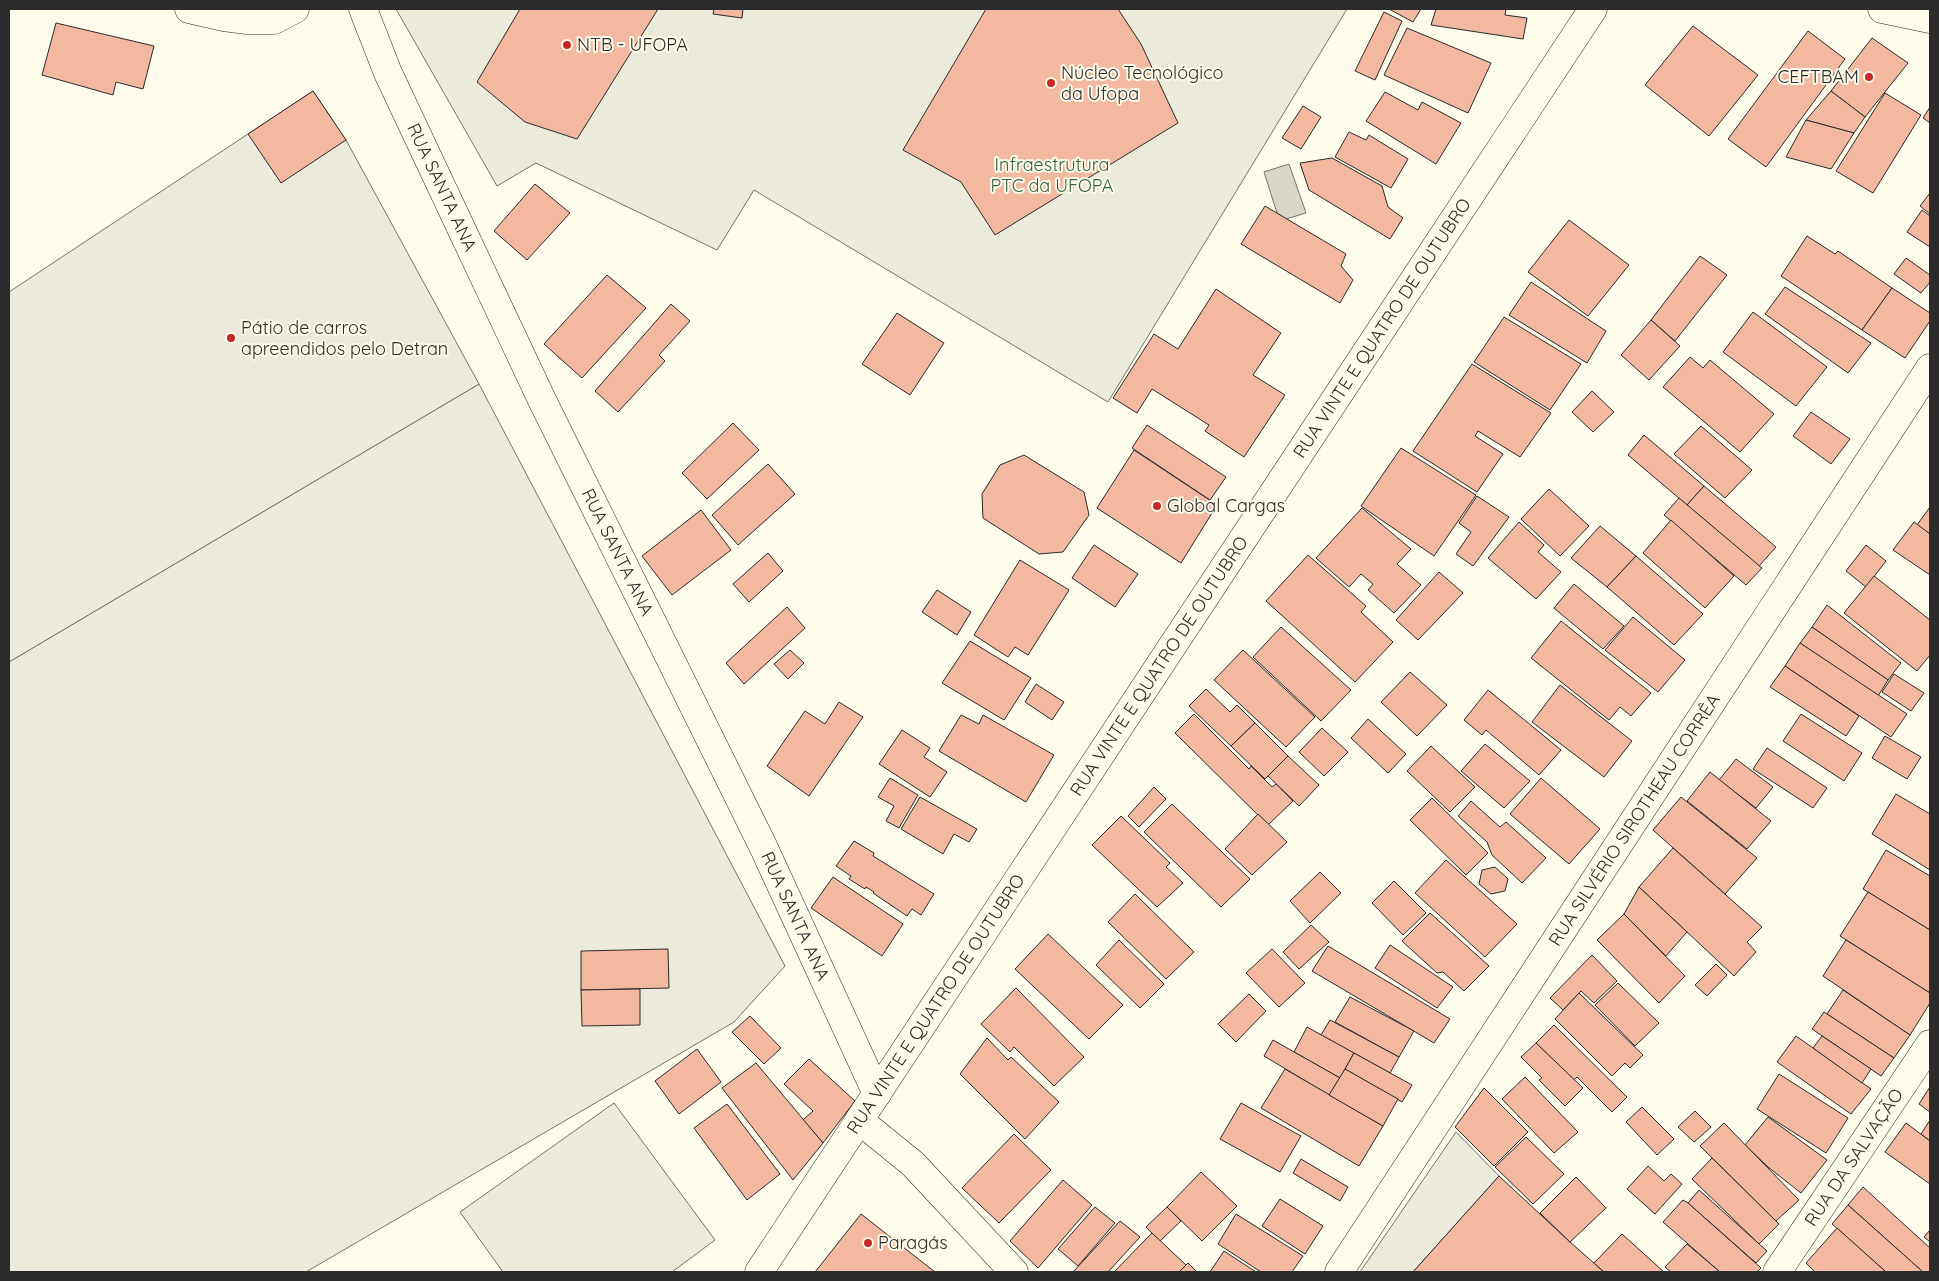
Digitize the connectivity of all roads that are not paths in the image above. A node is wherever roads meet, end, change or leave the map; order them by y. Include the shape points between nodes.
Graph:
1 (189, 9) edge
2 (295, 9) edge
3 (363, 9) edge
4 (1593, 9) edge
5 (1882, 9) edge
6 (1930, 19) edge
7 (1930, 368) edge
8 (1930, 1044) edge
9 (877, 1094) junction
10 (859, 1120) junction
11 (759, 1272) edge
12 (1014, 1272) edge
13 (1339, 1272) edge
14 (1777, 1272) edge

1 - 2 street via 247,20 274,20
3 - 9 street, RUA SANTA ANA via 388,72 542,400 763,846
4 - 9 street, RUA VINTE E QUATRO DE OUTUBRO
5 - 6 street
7 - 13 street, RUA SILVÉRIO SIROTHEAU CORRÊA
8 - 14 street, RUA DA SALVAÇÃO
9 - 10 street, RUA VINTE E QUATRO DE OUTUBRO
10 - 11 street, RUA VINTE E QUATRO DE OUTUBRO
10 - 12 street via 913,1164

